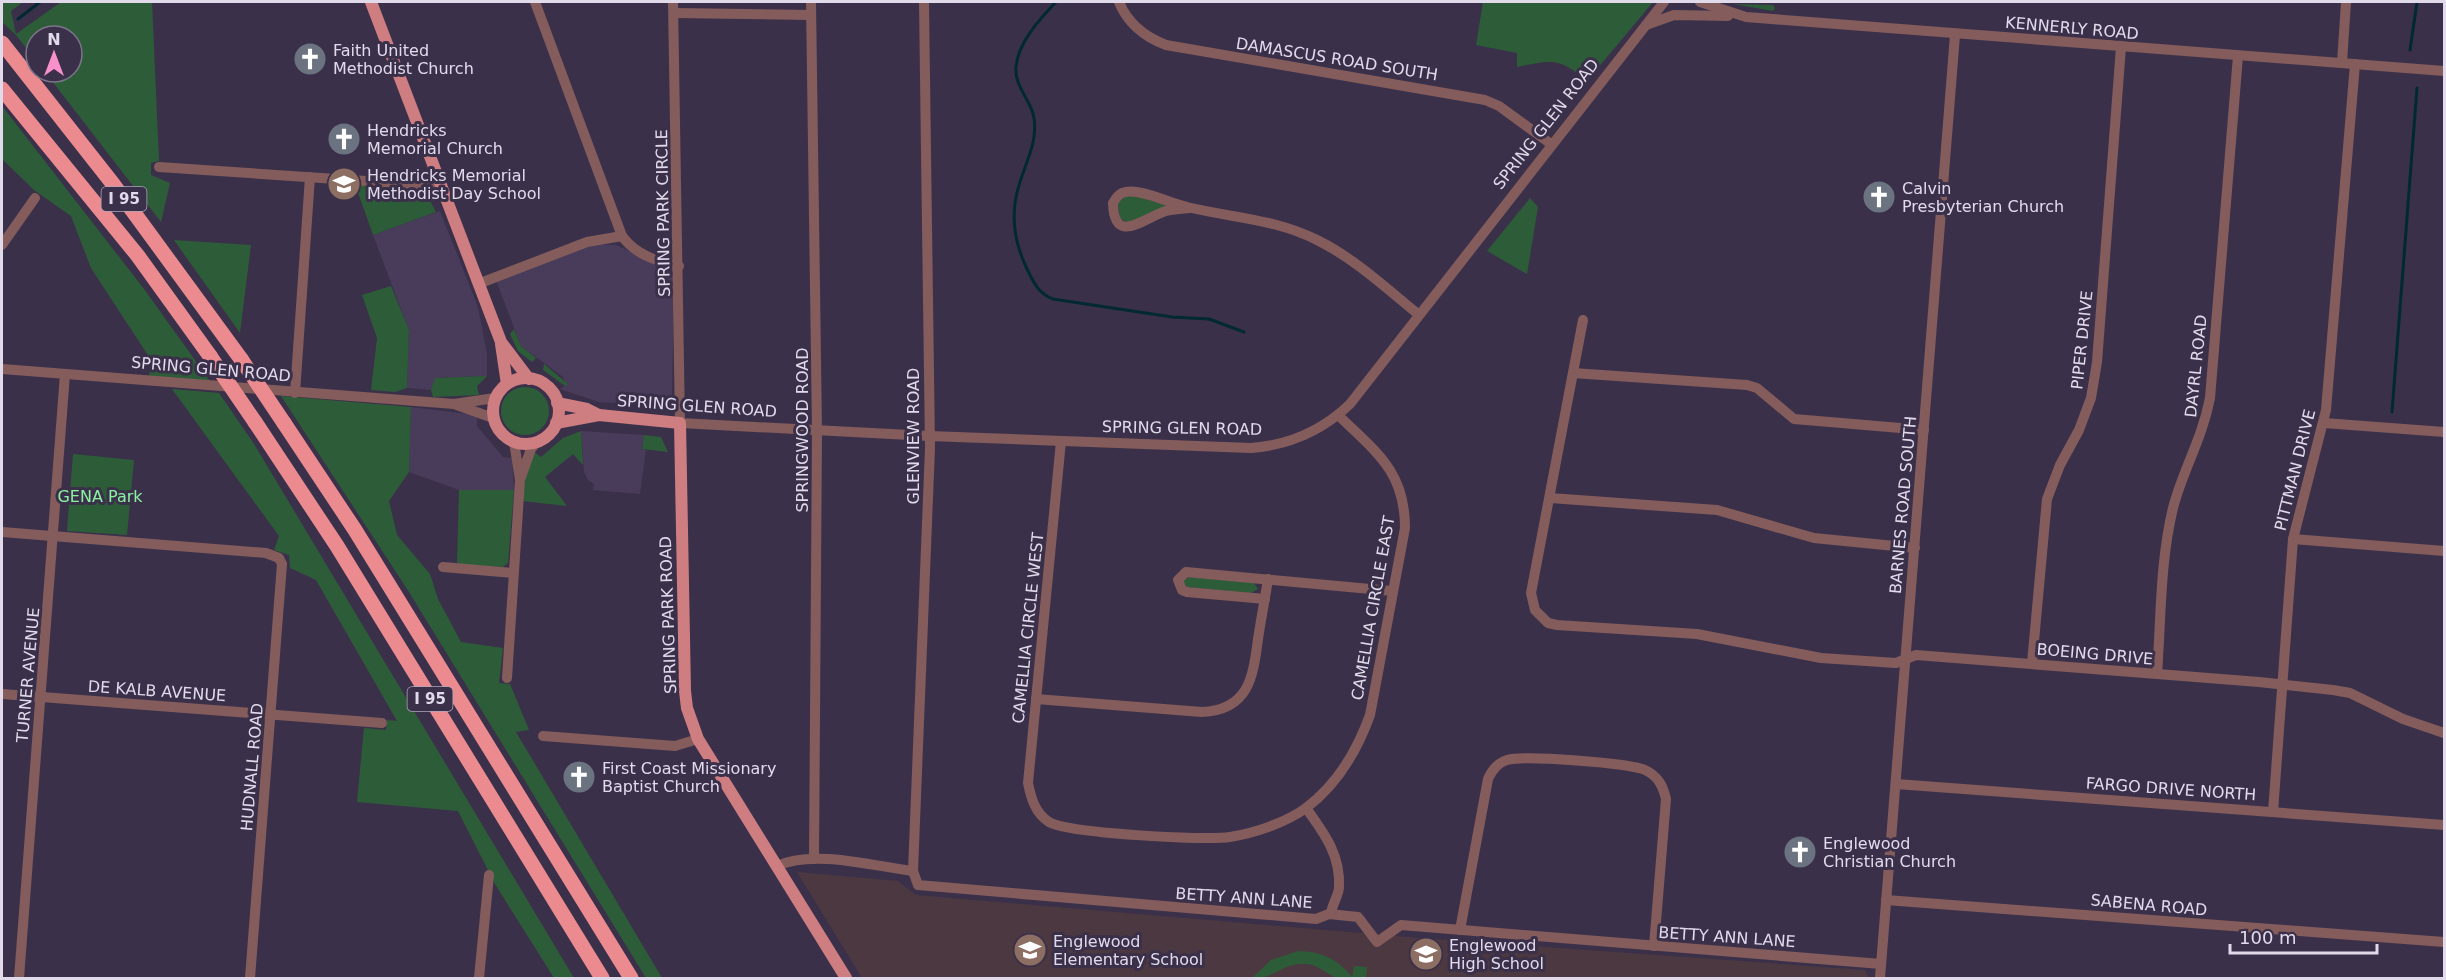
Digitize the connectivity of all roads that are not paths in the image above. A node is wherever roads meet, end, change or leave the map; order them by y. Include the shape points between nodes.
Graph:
1 (371, 2) edge
2 (535, 2) edge
3 (811, 2) edge
4 (924, 2) edge
5 (1664, 2) edge
6 (1700, 2) edge
7 (2346, 2) edge
8 (1120, 4) edge
9 (673, 7) edge
10 (811, 15) junction
11 (1743, 16) junction
12 (1646, 25) junction
13 (1955, 35) junction
14 (2, 43) edge
15 (2121, 47) junction
16 (2238, 56) junction
17 (2342, 63) junction
18 (2355, 64) junction
19 (2445, 71) edge
20 (2, 89) edge
21 (1551, 144) junction
22 (159, 167) dead end
23 (310, 177) junction
24 (440, 186) junction
25 (36, 198) dead end
26 (1190, 208) junction
27 (622, 236) junction
28 (2, 245) edge
29 (678, 266) junction
30 (478, 284) junction
31 (1418, 314) junction
32 (1583, 320) dead end
33 (501, 342) junction
34 (2, 369) edge
35 (1573, 373) junction
36 (65, 374) junction
37 (529, 379) junction
38 (507, 384) junction
39 (295, 393) junction
40 (495, 398) junction
41 (557, 403) junction
42 (454, 404) junction
43 (599, 415) junction
44 (1338, 415) junction
45 (493, 417) junction
46 (556, 423) junction
47 (680, 423) junction
48 (2324, 423) junction
49 (1924, 430) junction
50 (818, 431) junction
51 (2445, 432) edge
52 (929, 436) junction
53 (1061, 441) junction
54 (514, 442) junction
55 (537, 442) junction
56 (520, 480) junction
57 (1550, 498) junction
58 (2, 532) edge
59 (54, 536) junction
60 (2293, 539) junction
61 (1914, 548) junction
62 (2445, 550) edge
63 (442, 567) dead end
64 (513, 573) junction
65 (1268, 579) junction
66 (1392, 591) junction
67 (1264, 599) junction
68 (1905, 660) junction
69 (2032, 663) junction
70 (2157, 674) junction
71 (507, 678) dead end
72 (2283, 685) junction
73 (2, 694) edge
74 (42, 697) junction
75 (1036, 699) junction
76 (271, 714) junction
77 (382, 723) dead end
78 (2445, 733) edge
79 (543, 736) dead end
80 (698, 739) junction
81 (1896, 784) junction
82 (1306, 808) junction
83 (2273, 812) junction
84 (1041, 815) joint
85 (2445, 825) edge
86 (814, 859) junction
87 (777, 866) junction
88 (913, 871) junction
89 (489, 875) dead end
90 (1886, 900) junction
91 (1331, 914) junction
92 (1460, 930) junction
93 (2445, 942) edge
94 (1654, 946) junction
95 (1881, 964) junction
96 (19, 978) edge
97 (250, 978) edge
98 (479, 978) edge
99 (602, 978) edge
100 (631, 978) edge
101 (846, 978) edge
102 (1880, 978) edge

1 - 24 main road
2 - 27 street
3 - 10 street, SPRINGWOOD ROAD
4 - 52 street, GLENVIEW ROAD
5 - 12 street, SPRING GLEN ROAD
6 - 11 street, KENNERLY ROAD
7 - 17 street
8 - 21 street, DAMASCUS ROAD SOUTH via 1137,28 1166,45 1478,98 1499,106
9 - 10 street
9 - 29 street, SPRING PARK CIRCLE
10 - 50 street, SPRINGWOOD ROAD
11 - 12 street via 1674,15
11 - 13 street, KENNERLY ROAD
12 - 21 street, SPRING GLEN ROAD
13 - 15 street, KENNERLY ROAD
13 - 49 street, BARNES ROAD SOUTH
14 - 100 highway, I 95, bridge via 113,184 285,423
15 - 16 street, KENNERLY ROAD
15 - 69 street, PIPER DRIVE via 2097,362 2091,398 2048,499
16 - 17 street, KENNERLY ROAD
16 - 70 street, DAYRL ROAD via 2210,398 2169,530
17 - 18 street, KENNERLY ROAD
18 - 19 street, KENNERLY ROAD
18 - 48 street, PITTMAN DRIVE
20 - 99 highway, I 95, bridge via 138,256 255,422 337,546
21 - 31 street, SPRING GLEN ROAD
22 - 23 street
23 - 24 street
23 - 39 street
24 - 30 main road
25 - 28 street
26 - 26 street via 1166,211 1133,227 1117,221 1113,203 1127,191
26 - 31 street via 1265,220 1320,241
27 - 29 street via 639,253
27 - 30 street via 587,242
29 - 47 street, SPRING PARK CIRCLE
30 - 33 main road
31 - 44 street, SPRING GLEN ROAD
32 - 35 street
33 - 37 main road
33 - 38 main road
34 - 36 street, SPRING GLEN ROAD
35 - 49 street via 1747,385 1757,388 1794,419
35 - 57 street
36 - 39 street, SPRING GLEN ROAD
36 - 59 street, TURNER AVENUE
37 - 38 main road
37 - 41 main road via 547,386
38 - 40 main road
39 - 42 street, SPRING GLEN ROAD
40 - 42 street, SPRING GLEN ROAD
40 - 45 main road
41 - 43 main road, SPRING GLEN ROAD
41 - 46 main road
42 - 45 street, SPRING GLEN ROAD
43 - 46 main road, SPRING GLEN ROAD
43 - 47 main road, SPRING GLEN ROAD
44 - 53 street, SPRING GLEN ROAD via 1302,437 1268,447
44 - 66 street, CAMELLIA CIRCLE EAST via 1385,459 1402,495 1405,528
45 - 54 main road via 503,435
46 - 55 main road
47 - 50 street, SPRING GLEN ROAD
47 - 80 main road, SPRING PARK ROAD via 685,691
48 - 51 street
48 - 60 street, PITTMAN DRIVE
49 - 61 street, BARNES ROAD SOUTH
50 - 52 street, SPRING GLEN ROAD
50 - 86 street, SPRINGWOOD ROAD
52 - 53 street, SPRING GLEN ROAD
52 - 88 street, GLENVIEW ROAD
53 - 75 street, CAMELLIA CIRCLE WEST
54 - 55 main road
54 - 56 street
55 - 56 street
56 - 64 street
57 - 61 street via 1717,510 1814,538
57 - 68 street, BOEING DRIVE via 1531,593 1534,610 1541,618 1557,625 1718,637 1806,656 1896,663
58 - 59 street
59 - 74 street, TURNER AVENUE
59 - 76 street, HUDNALL ROAD via 266,553 279,558 283,569
60 - 62 street
60 - 72 street, PITTMAN DRIVE
61 - 68 street, BARNES ROAD SOUTH
63 - 64 street
64 - 71 street
65 - 66 street
65 - 67 street
65 - 67 street via 1186,572 1178,580 1187,592
66 - 82 street, CAMELLIA CIRCLE EAST via 1370,715 1360,742 1327,789
67 - 75 street via 1248,688 1235,702 1219,710 1160,710
68 - 69 street, BOEING DRIVE via 1916,655
68 - 81 street, BARNES ROAD SOUTH
69 - 70 street, BOEING DRIVE
70 - 72 street, BOEING DRIVE
72 - 78 street, BOEING DRIVE via 2350,693 2411,722
72 - 83 street, PITTMAN DRIVE
73 - 74 street, DE KALB AVENUE
74 - 76 street, DE KALB AVENUE
74 - 96 street, TURNER AVENUE
75 - 84 street, CAMELLIA CIRCLE WEST via 1028,783
76 - 77 street, DE KALB AVENUE
76 - 97 street, HUDNALL ROAD
79 - 80 street via 675,746
80 - 87 main road, SPRING PARK ROAD
81 - 83 street, FARGO DRIVE NORTH
81 - 90 street, BARNES ROAD SOUTH
82 - 84 street, CAMELLIA CIRCLE EAST via 1250,832 1200,839 1069,828 1057,826
82 - 91 street via 1336,855 1339,891
83 - 85 street, FARGO DRIVE NORTH
86 - 87 street via 795,858
86 - 88 street
87 - 101 main road, SPRING PARK ROAD
88 - 91 street, BETTY ANN LANE via 918,885 951,890 1316,919
89 - 98 street
90 - 93 street, SABENA ROAD
90 - 95 street, BARNES ROAD SOUTH
91 - 92 street, BETTY ANN LANE via 1358,917 1377,942 1401,925
92 - 94 street, BETTY ANN LANE
92 - 94 street via 1488,779 1500,762 1521,758 1635,767 1657,778 1666,799
94 - 95 street, BETTY ANN LANE
95 - 102 street, BARNES ROAD SOUTH

